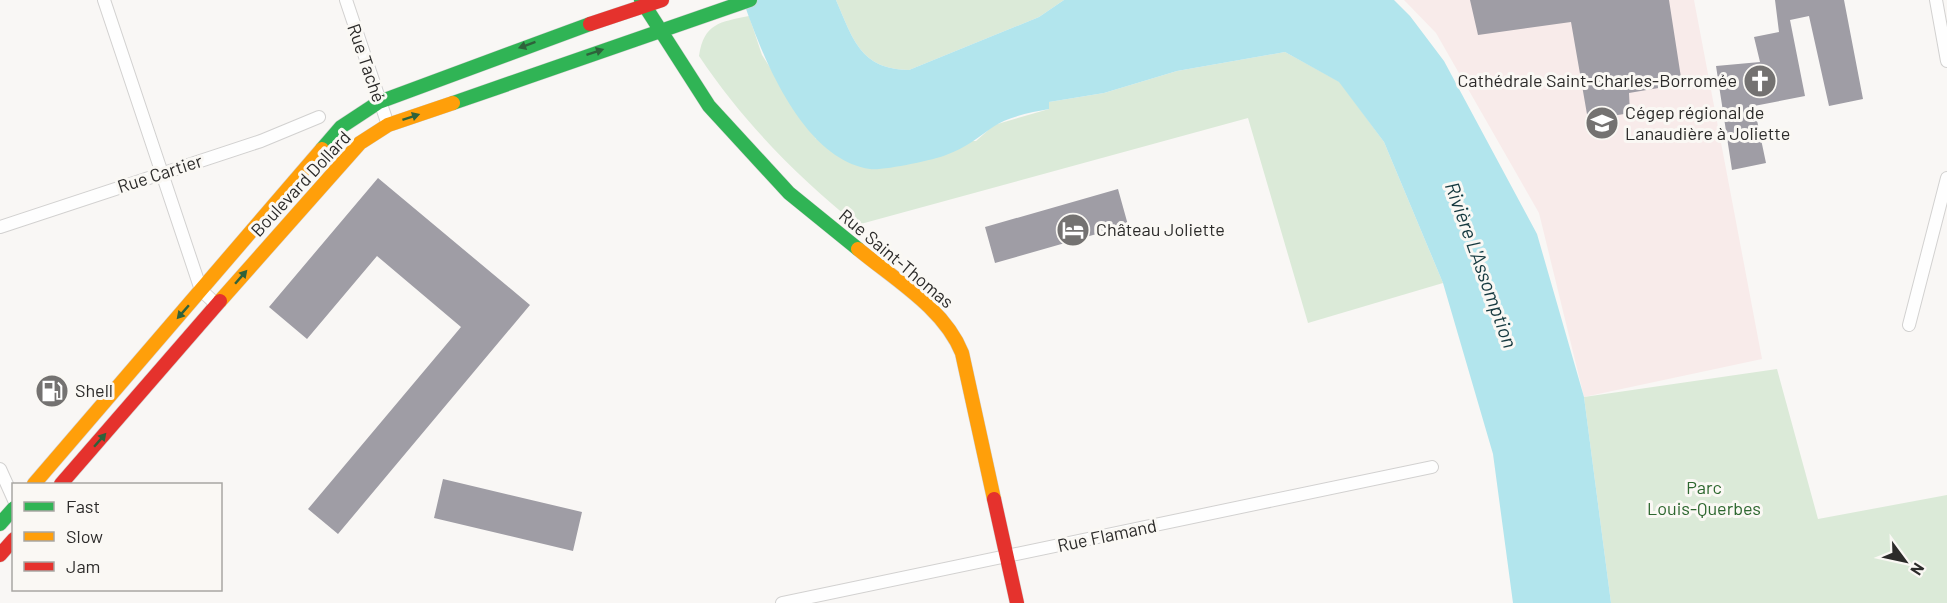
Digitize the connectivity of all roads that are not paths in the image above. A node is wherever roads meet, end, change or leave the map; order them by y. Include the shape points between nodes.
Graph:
1 (104, 0) edge
2 (346, 0) edge
3 (662, 0) edge
4 (750, 0) edge
5 (1936, 0) edge
6 (642, 3) edge
7 (661, 31) junction
8 (1947, 61) edge
9 (379, 102) junction
10 (319, 117) dead end
11 (388, 125) junction
12 (162, 174) junction
13 (1947, 178) edge
14 (0, 227) edge
15 (201, 290) junction
16 (217, 305) junction
17 (1909, 325) dead end
18 (1431, 467) dead end
19 (0, 469) edge
20 (35, 483) edge
21 (62, 483) edge
22 (12, 496) edge
23 (12, 510) edge
24 (0, 524) edge
25 (12, 541) edge
26 (0, 555) edge
27 (1007, 558) junction
28 (782, 603) edge
29 (1017, 603) edge

1 - 12 street
2 - 9 street, Rue Taché
3 - 6 main road, Boulevard Dollard
4 - 7 main road, Boulevard Dollard
5 - 8 street
6 - 7 main road, Rue Saint-Thomas
6 -> 9 main road, Boulevard Dollard
11 -> 7 main road, Boulevard Dollard
7 - 27 main road, Rue Saint-Thomas via 709,106 789,193 932,310 954,333 962,352
9 - 11 street, Rue Taché
9 - 15 main road, Boulevard Dollard via 341,127
10 - 12 street, Rue Cartier
16 -> 11 main road, Boulevard Dollard via 328,175 360,143
12 - 14 street, Rue Cartier
12 - 15 street
13 - 17 street
15 - 16 street
15 -> 20 main road, Boulevard Dollard
21 -> 16 main road, Boulevard Dollard
18 - 27 street, Rue Flamand
19 - 22 street
23 - 24 main road
25 - 26 main road
27 - 28 street, Rue Flamand
27 - 29 main road, Rue Saint-Thomas

